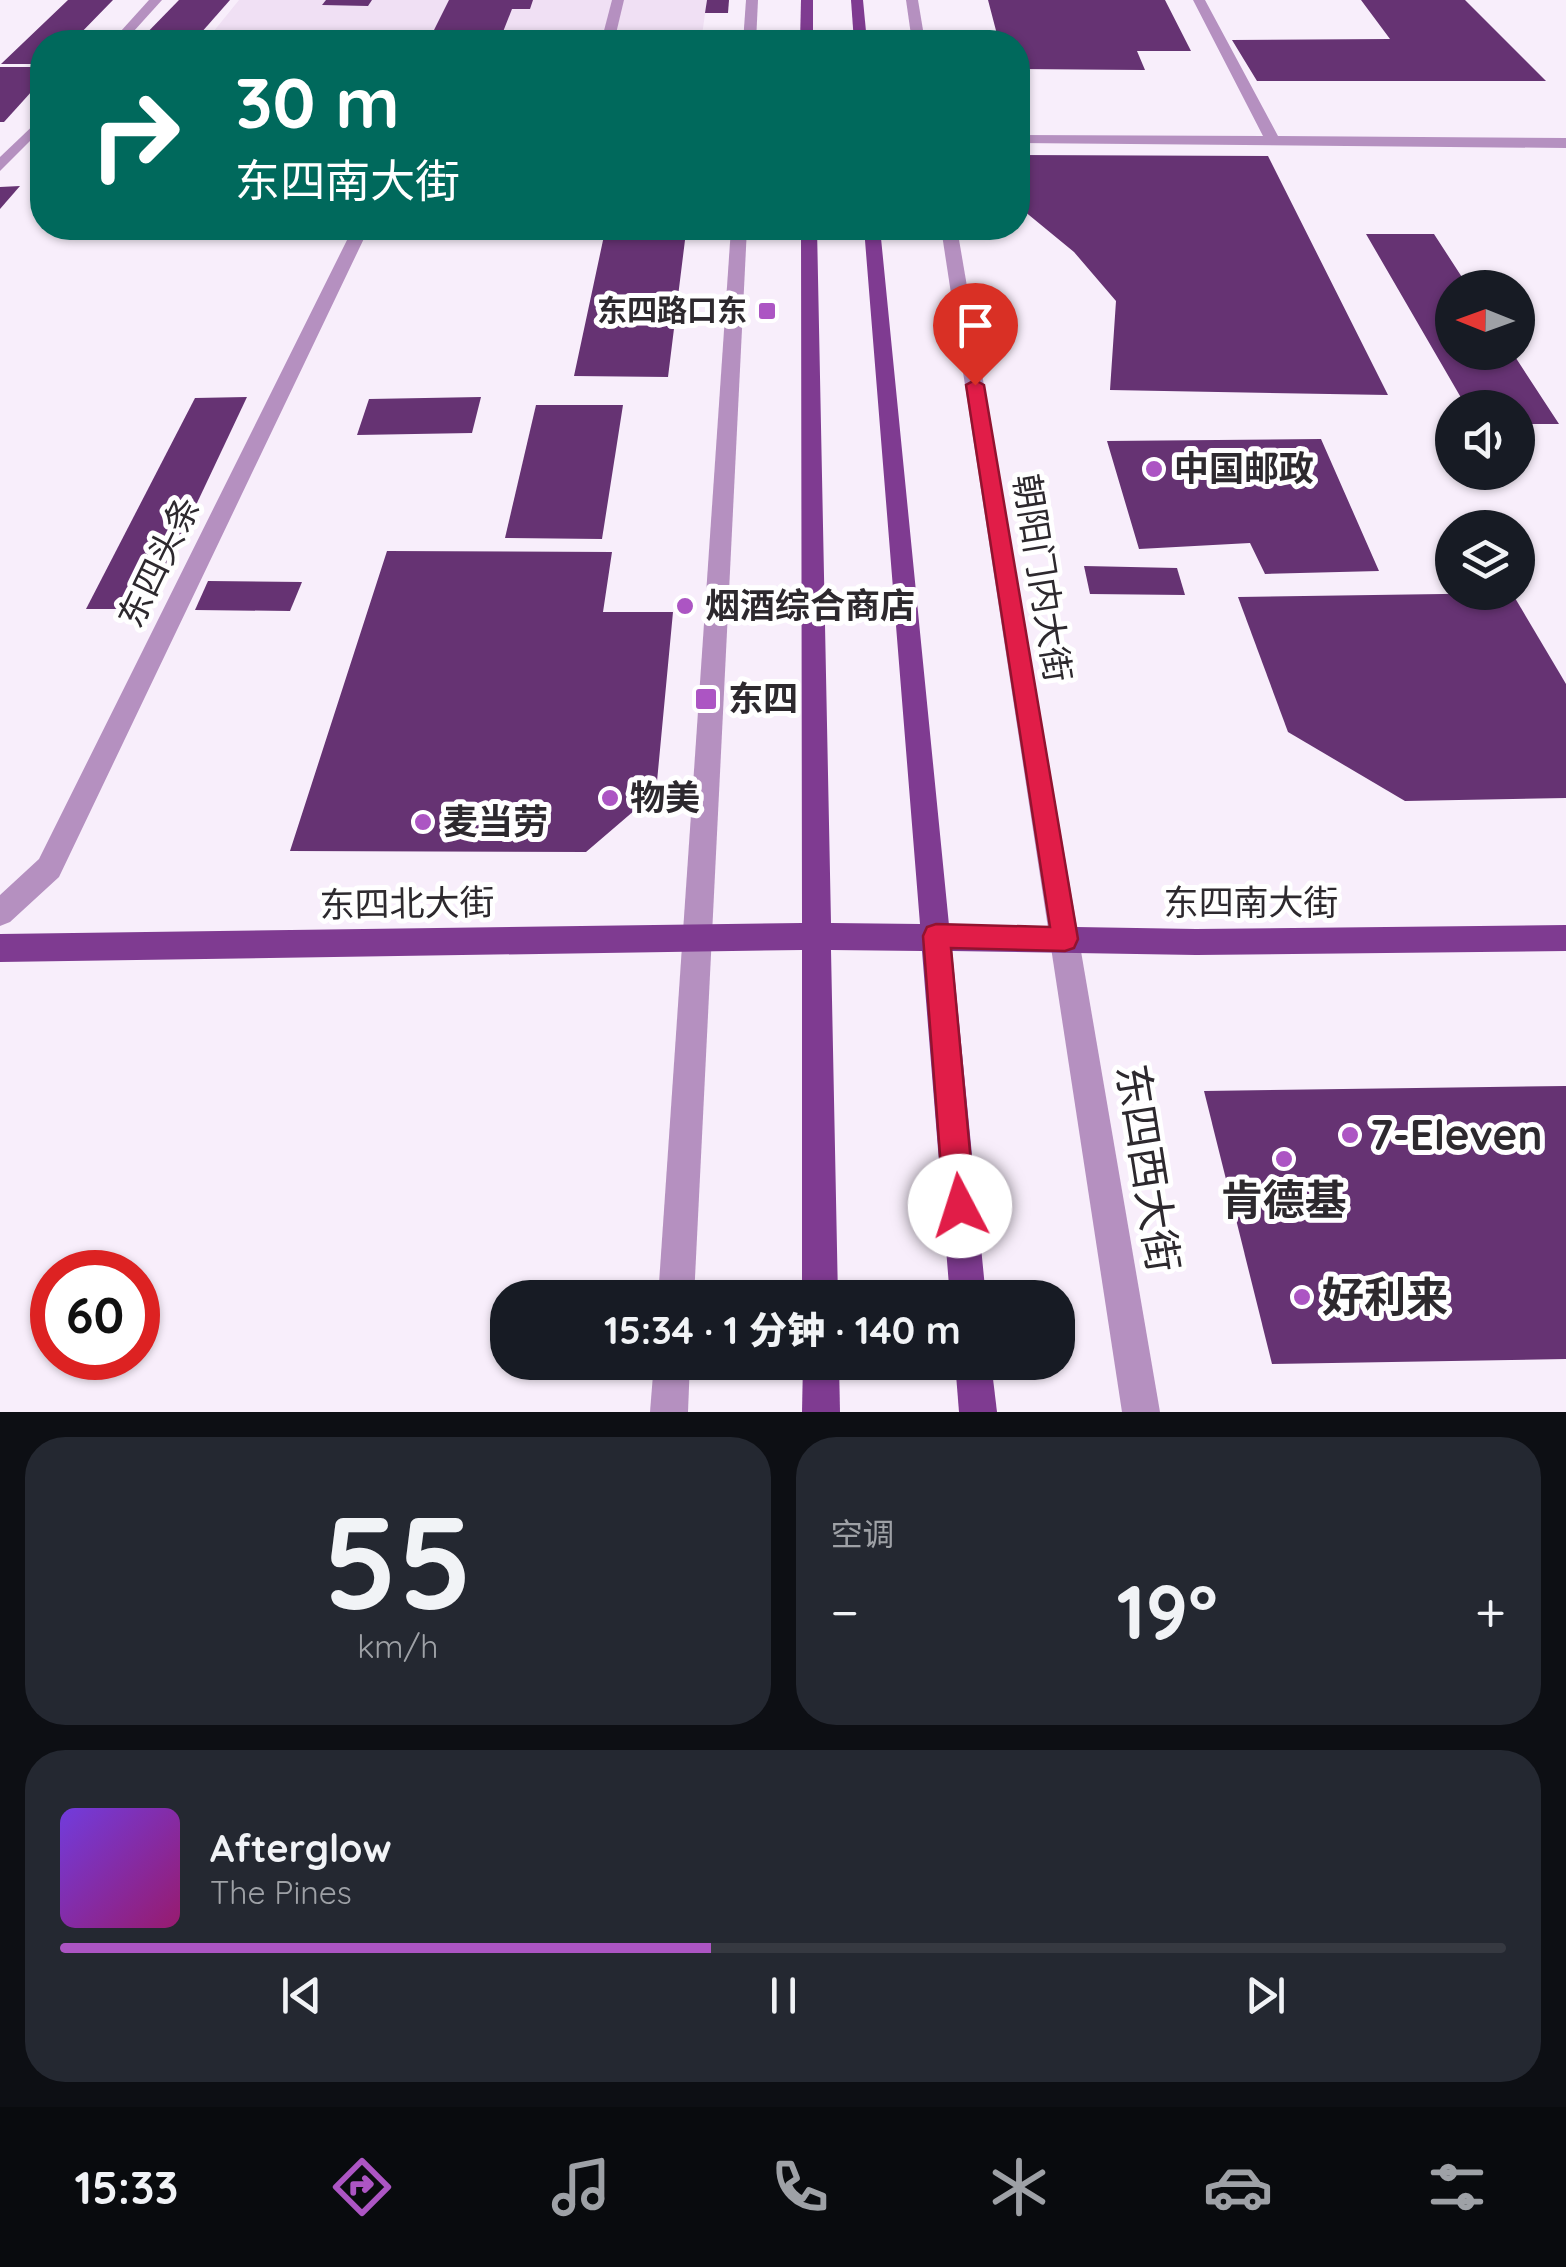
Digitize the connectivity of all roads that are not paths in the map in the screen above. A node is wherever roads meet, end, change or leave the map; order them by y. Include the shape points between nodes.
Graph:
1 (156, 0) edge
2 (618, 0) edge
3 (752, 0) edge
4 (807, 0) edge
5 (857, 0) edge
6 (912, 0) edge
7 (1199, 0) edge
8 (127, 30) edge
9 (610, 30) edge
10 (751, 30) edge
11 (808, 30) edge
12 (860, 30) edge
13 (916, 30) edge
14 (30, 134) edge
15 (1030, 139) edge
16 (1272, 141) junction
17 (1566, 143) edge
18 (0, 166) edge
19 (355, 240) edge
20 (737, 240) edge
21 (809, 240) edge
22 (873, 240) edge
23 (951, 240) edge
24 (0, 913) edge
25 (816, 936) junction
26 (936, 936) junction
27 (696, 937) junction
28 (1566, 938) edge
29 (1065, 939) junction
30 (0, 948) edge
31 (677, 1280) edge
32 (820, 1280) edge
33 (966, 1280) edge
34 (671, 1380) edge
35 (820, 1380) edge
36 (975, 1380) edge
37 (669, 1412) edge
38 (821, 1412) edge
39 (978, 1412) edge
40 (1141, 1412) edge

1 - 8 street
2 - 9 street
3 - 10 street
4 - 11 main road
5 - 12 main road
6 - 13 street
7 - 16 street
14 - 18 street
15 - 16 street
16 - 17 street
19 - 24 street, 东四头条 via 49,868
20 - 27 street
21 - 25 main road
22 - 26 main road
23 - 29 street, 朝阳门内大街
25 - 26 main road, 东四南大街
25 - 27 main road, 东四北大街
25 - 32 main road
26 - 29 main road, 东四南大街
26 - 33 main road
27 - 30 main road, 东四北大街
27 - 31 street
28 - 29 main road, 东四南大街
29 - 40 street, 东四西大街
34 - 37 street
35 - 38 main road
36 - 39 main road

